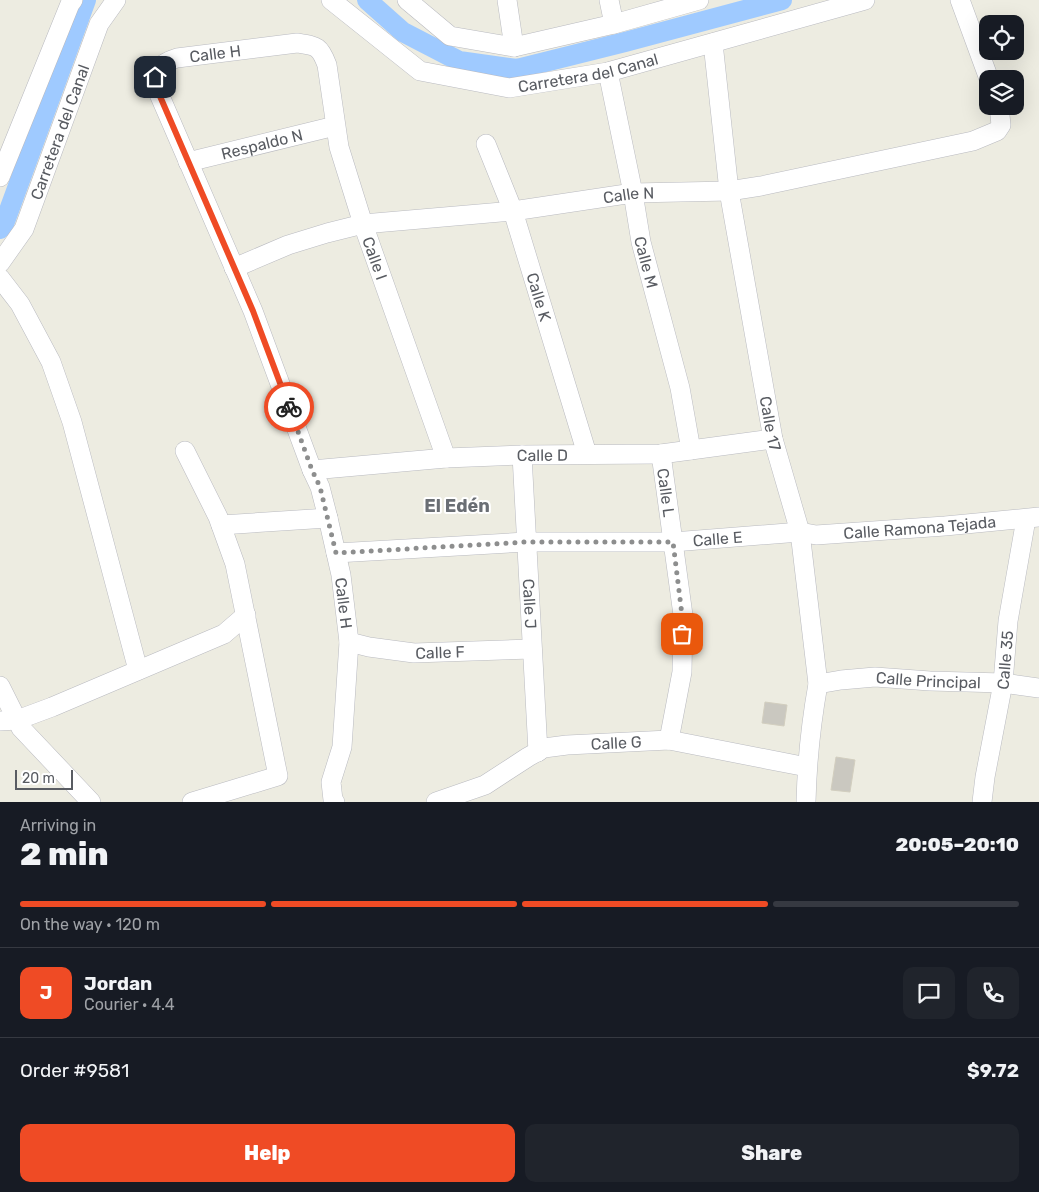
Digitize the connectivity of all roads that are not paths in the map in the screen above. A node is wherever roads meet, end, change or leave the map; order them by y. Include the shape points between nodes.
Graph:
1 (73, 0) edge
2 (116, 0) edge
3 (331, 0) edge
4 (407, 0) edge
5 (507, 0) edge
6 (609, 0) edge
7 (699, 0) edge
8 (865, 0) edge
9 (960, 0) edge
10 (614, 24) junction
11 (713, 43) junction
12 (514, 47) junction
13 (322, 52) joint
14 (986, 70) edge
15 (608, 72) junction
16 (1000, 115) edge
17 (335, 126) junction
18 (486, 144) dead end
19 (188, 162) junction
20 (0, 177) edge
21 (729, 191) junction
22 (633, 193) junction
23 (513, 211) junction
24 (363, 224) junction
25 (0, 263) edge
26 (234, 268) junction
27 (0, 278) edge
28 (773, 439) junction
29 (691, 450) junction
30 (185, 451) dead end
31 (587, 454) junction
32 (661, 454) junction
33 (522, 455) junction
34 (446, 458) junction
35 (312, 470) junction
36 (328, 518) junction
37 (1033, 518) edge
38 (221, 525) junction
39 (800, 532) junction
40 (526, 542) junction
41 (673, 542) junction
42 (336, 553) junction
43 (246, 615) junction
44 (349, 642) junction
45 (532, 649) junction
46 (138, 670) junction
47 (1003, 683) junction
48 (818, 684) junction
49 (0, 686) edge
50 (1039, 688) edge
51 (8, 720) edge
52 (669, 740) junction
53 (538, 752) junction
54 (807, 767) junction
55 (334, 801) edge
56 (91, 802) edge
57 (192, 802) edge
58 (436, 802) edge
59 (806, 802) edge
60 (982, 802) edge

1 - 20 street
2 - 25 street, Carretera del Canal via 99,24 24,229
3 - 15 street, Carretera del Canal via 420,71 509,88
4 - 12 street via 450,36
5 - 12 street
6 - 10 street
7 - 10 street
8 - 11 street, Carretera del Canal
9 - 14 street
10 - 12 street
11 - 15 street, Carretera del Canal
11 - 21 street, Calle 17
13 - 17 street, Calle I via 327,65
13 - 19 street, Calle H via 314,45 297,43 166,61 155,77 156,87
15 - 22 street, Calle M
16 - 21 street, Calle N via 1001,125 997,132 973,141
17 - 19 street, Respaldo N
17 - 24 street, Calle I
18 - 23 street, Calle K
19 - 26 street, Calle H
21 - 22 street, Calle N
21 - 28 street, Calle 17
22 - 23 street, Calle N
22 - 29 street, Calle M via 641,242 680,388
23 - 24 street, Calle N
23 - 31 street, Calle K
24 - 26 street, Calle N via 288,245
24 - 34 street, Calle I
26 - 35 street, Calle H
27 - 46 street via 20,304 51,362 72,422
28 - 29 street, Calle D
28 - 39 street, Calle 17
29 - 32 street, Calle D
30 - 38 street
31 - 32 street, Calle D
31 - 33 street, Calle D
32 - 41 street, Calle L
33 - 34 street, Calle D
33 - 40 street, Calle J
34 - 35 street, Calle D
35 - 36 street, Calle H
36 - 38 street
36 - 42 street, Calle H
37 - 39 street, Calle Ramona Tejada via 816,535
37 - 47 street, Calle 35 via 1008,620
38 - 43 street via 235,564
39 - 41 street, Calle E
39 - 48 street, Calle 17
40 - 41 street, Calle E
40 - 42 street, Calle E
40 - 45 street, Calle J
41 - 52 street, Calle L via 682,615 682,672
42 - 44 street, Calle H
43 - 46 street via 224,634
43 - 57 street via 278,776
44 - 45 street, Calle F via 369,648 414,653
44 - 55 street, Calle H via 342,747 331,782
45 - 53 street, Calle J
46 - 51 street via 52,707
47 - 48 street, Calle Principal via 875,677
47 - 50 street, Calle Principal
47 - 60 street, Calle 35
48 - 54 street, Calle 17
49 - 51 street
51 - 56 street via 21,728
52 - 53 street, Calle G via 566,745
52 - 54 street, Calle G
53 - 58 street, Calle G via 485,785
54 - 59 street, Calle 17

